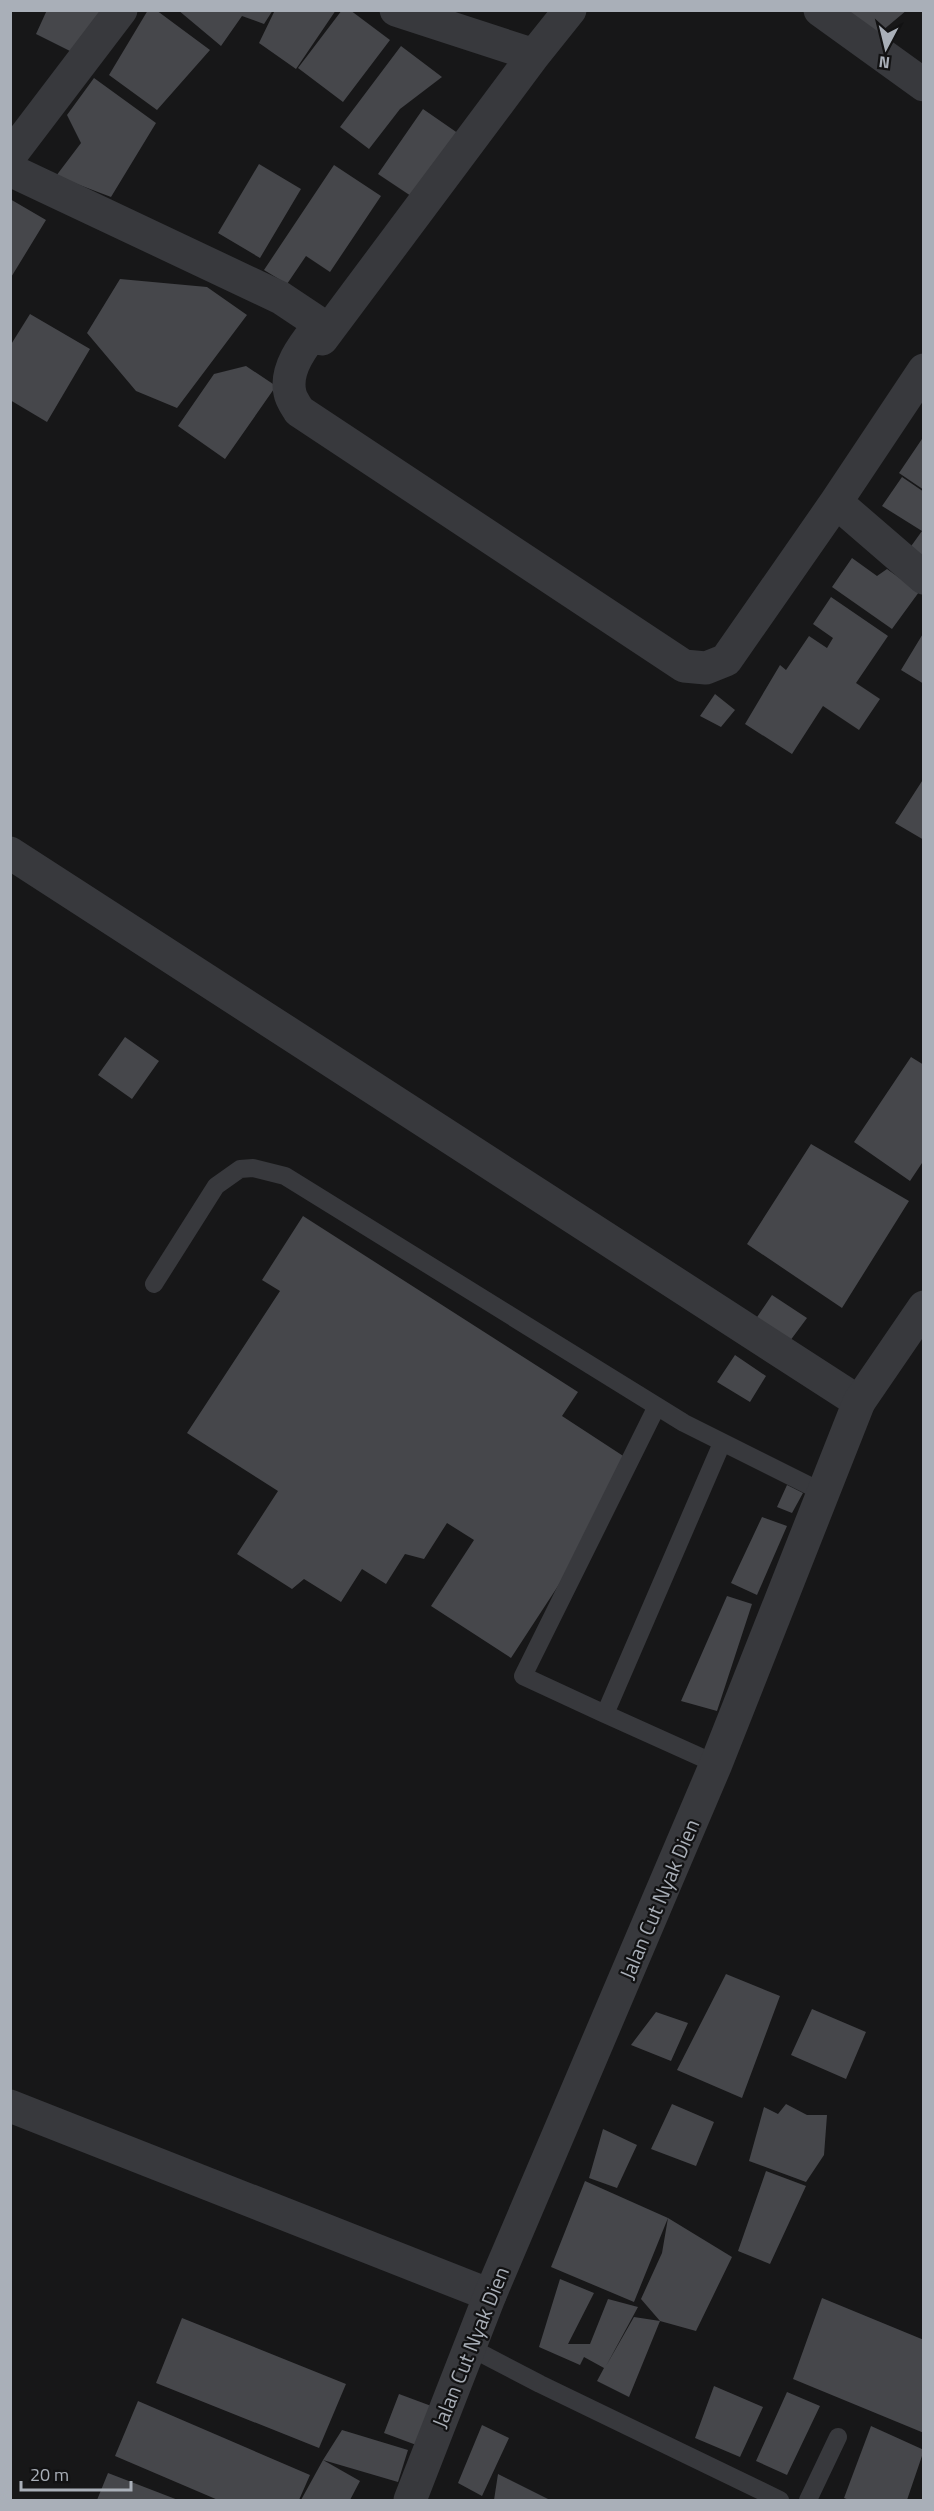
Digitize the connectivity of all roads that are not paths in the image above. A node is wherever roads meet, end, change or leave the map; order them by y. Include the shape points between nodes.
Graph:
1 (121, 10) edge
2 (396, 10) edge
3 (570, 10) edge
4 (820, 10) edge
5 (534, 55) junction
6 (924, 85) edge
7 (10, 156) edge
8 (10, 170) edge
9 (320, 324) junction
10 (924, 370) edge
11 (836, 502) junction
12 (924, 579) edge
13 (10, 853) edge
14 (154, 1284) dead end
15 (924, 1307) edge
16 (859, 1402) junction
17 (657, 1406) junction
18 (722, 1443) junction
19 (824, 1493) junction
20 (605, 1714) junction
21 (716, 1764) junction
22 (10, 2106) edge
23 (490, 2295) junction
24 (470, 2347) junction
25 (838, 2437) dead end
26 (410, 2500) edge
27 (780, 2500) edge
28 (808, 2500) edge

1 - 7 street
2 - 5 street
3 - 5 street
4 - 6 street
5 - 9 street via 322,339
8 - 9 street via 281,298
9 - 11 street via 298,353 291,376 289,393 299,411 684,666 706,668 726,660
10 - 11 street
11 - 12 street
13 - 16 street
14 - 17 lane via 216,1186 240,1169 253,1168 285,1176
15 - 16 street, Jalan Cut Nyak Dien
16 - 19 street, Jalan Cut Nyak Dien
17 - 18 lane
17 - 20 lane via 523,1676
18 - 19 lane
18 - 20 lane
19 - 21 street, Jalan Cut Nyak Dien
20 - 21 lane
21 - 23 street, Jalan Cut Nyak Dien
22 - 23 street
23 - 24 street, Jalan Cut Nyak Dien
24 - 26 street, Jalan Cut Nyak Dien
24 - 27 lane
25 - 28 lane

